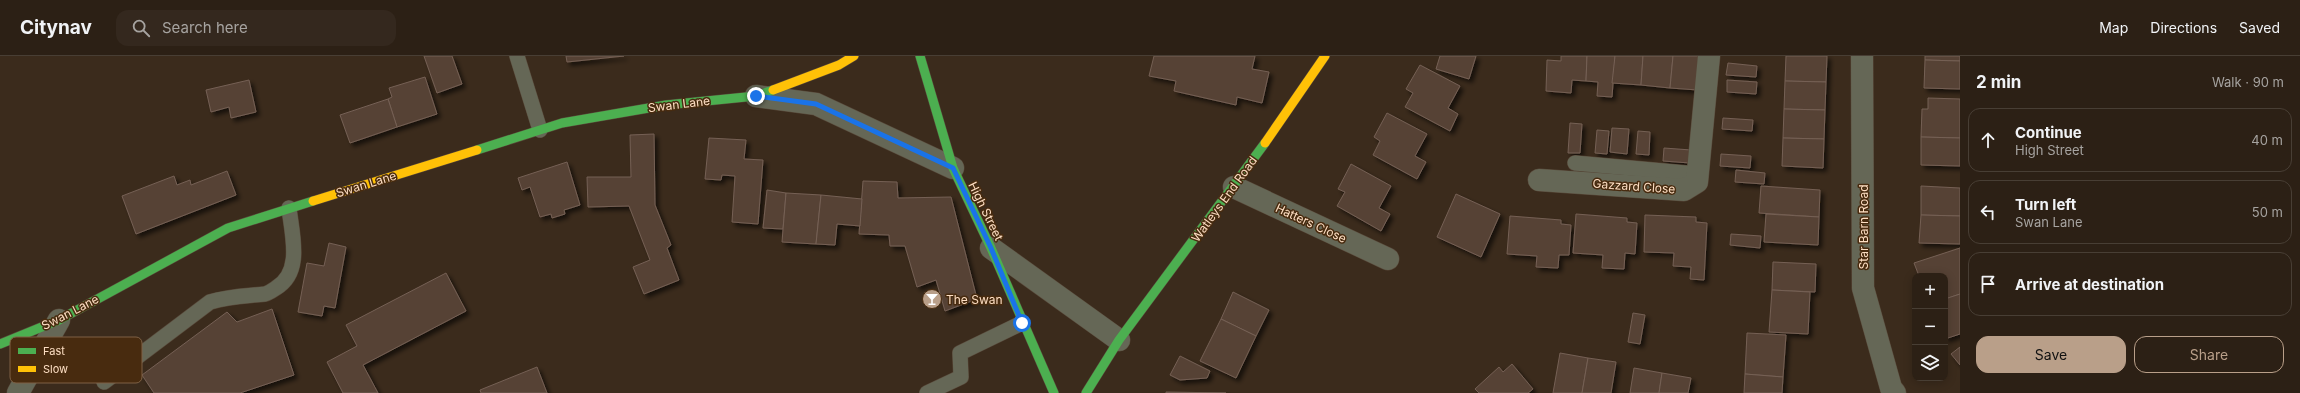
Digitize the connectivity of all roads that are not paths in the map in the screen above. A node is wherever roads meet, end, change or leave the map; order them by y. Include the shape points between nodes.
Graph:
1 (517, 56) edge
2 (854, 56) edge
3 (920, 56) edge
4 (1326, 56) edge
5 (1709, 56) edge
6 (1862, 56) edge
7 (756, 96) junction
8 (540, 130) junction
9 (1575, 163) dead end
10 (953, 168) junction
11 (1697, 174) junction
12 (1539, 180) dead end
13 (1234, 187) junction
14 (290, 208) junction
15 (991, 248) junction
16 (1388, 259) dead end
17 (59, 320) junction
18 (1022, 323) junction
19 (17, 337) edge
20 (49, 337) edge
21 (10, 340) edge
22 (1119, 340) junction
23 (0, 344) edge
24 (142, 353) edge
25 (24, 383) edge
26 (1889, 391) edge
27 (18, 393) edge
28 (927, 393) edge
29 (1054, 393) edge
30 (1086, 393) edge

1 - 8 lane
2 - 7 street, Swan Lane via 840,65
3 - 10 street, High Street
4 - 13 street, Watleys End Road
5 - 11 street, Gazzard Close
6 - 26 street, Star Barn Road via 1863,288
7 - 8 street, Swan Lane via 666,105 562,123
7 - 10 street, Swan Lane via 816,104
8 - 14 street, Swan Lane
9 - 11 lane
10 - 15 street, High Street
11 - 12 street, Gazzard Close via 1697,182 1684,190
13 - 16 street, Hatters Close
13 - 22 street, Watleys End Road
14 - 17 street, Swan Lane via 228,228
14 - 24 lane via 294,255 292,271 285,282 267,293 228,297 210,302
15 - 18 street, High Street
15 - 22 street
17 - 19 street, Swan Lane
17 - 20 street
18 - 28 lane via 960,353 961,377
18 - 29 street, High Street
21 - 23 street, Swan Lane
22 - 30 street, Watleys End Road
25 - 27 street

